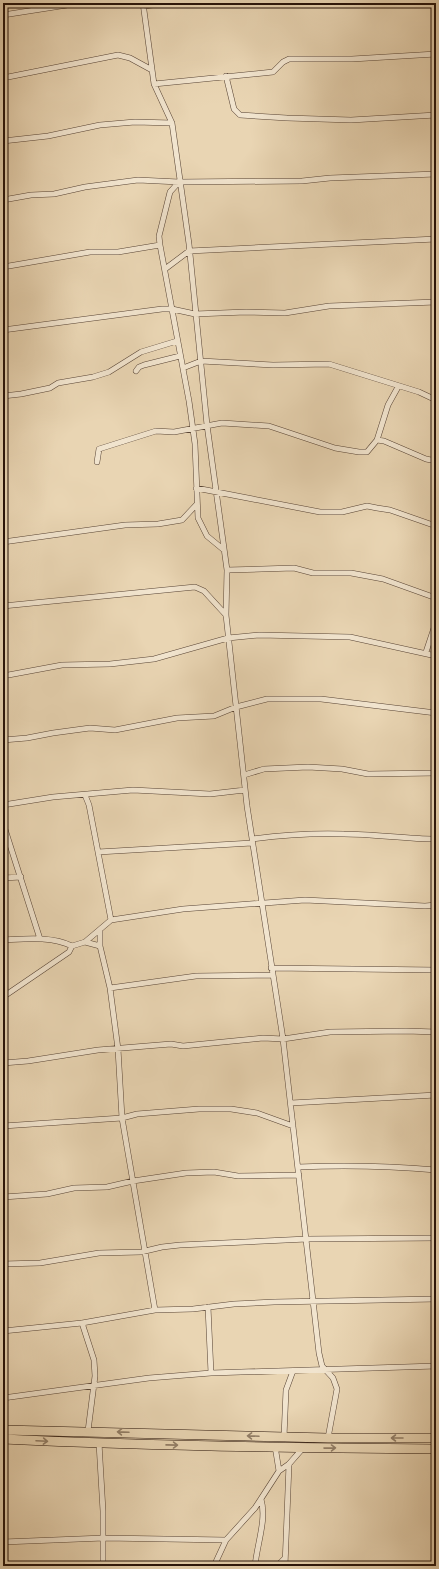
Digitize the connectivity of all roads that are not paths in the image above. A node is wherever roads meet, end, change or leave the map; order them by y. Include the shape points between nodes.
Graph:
1 (80, 3) edge
2 (172, 3) edge
3 (143, 4) edge
4 (3, 15) edge
5 (436, 54) edge
6 (152, 70) junction
7 (226, 76) junction
8 (3, 78) edge
9 (154, 84) junction
10 (436, 115) edge
11 (172, 123) junction
12 (3, 141) edge
13 (436, 174) edge
14 (179, 182) junction
15 (3, 200) edge
16 (436, 239) edge
17 (160, 245) junction
18 (189, 251) junction
19 (3, 267) edge
20 (165, 269) junction
21 (436, 302) edge
22 (172, 309) junction
23 (194, 314) junction
24 (3, 330) edge
25 (177, 341) junction
26 (180, 356) junction
27 (201, 361) junction
28 (183, 368) junction
29 (136, 371) dead end
30 (398, 387) junction
31 (3, 396) edge
32 (436, 400) edge
33 (207, 425) junction
34 (193, 429) junction
35 (377, 440) junction
36 (436, 461) edge
37 (97, 462) dead end
38 (196, 488) junction
39 (218, 492) junction
40 (197, 504) junction
41 (436, 526) edge
42 (3, 542) edge
43 (224, 550) junction
44 (227, 570) junction
45 (436, 598) edge
46 (3, 606) edge
47 (226, 615) junction
48 (436, 622) edge
49 (228, 638) junction
50 (426, 652) junction
51 (436, 656) edge
52 (3, 676) edge
53 (236, 707) junction
54 (436, 713) edge
55 (3, 740) edge
56 (436, 773) edge
57 (244, 775) junction
58 (245, 790) junction
59 (85, 795) junction
60 (3, 805) edge
61 (3, 823) edge
62 (436, 839) edge
63 (252, 841) junction
64 (98, 852) junction
65 (21, 877) junction
66 (3, 878) edge
67 (261, 903) junction
68 (436, 905) edge
69 (111, 920) junction
70 (100, 930) junction
71 (40, 939) junction
72 (3, 940) edge
73 (85, 942) junction
74 (72, 946) junction
75 (100, 946) junction
76 (271, 968) junction
77 (436, 970) edge
78 (272, 975) junction
79 (110, 988) junction
80 (3, 997) edge
81 (436, 1032) edge
82 (283, 1039) junction
83 (118, 1048) junction
84 (3, 1063) edge
85 (436, 1095) edge
86 (291, 1104) junction
87 (122, 1118) junction
88 (3, 1126) edge
89 (293, 1126) junction
90 (298, 1167) junction
91 (436, 1170) edge
92 (299, 1175) junction
93 (133, 1181) junction
94 (3, 1197) edge
95 (436, 1238) edge
96 (307, 1239) junction
97 (145, 1250) junction
98 (3, 1264) edge
99 (436, 1299) edge
100 (314, 1301) junction
101 (208, 1307) junction
102 (155, 1310) junction
103 (82, 1323) junction
104 (3, 1331) edge
105 (436, 1366) edge
106 (292, 1371) junction
107 (325, 1371) junction
108 (211, 1373) junction
109 (94, 1385) junction
110 (3, 1398) edge
111 (3, 1430) edge
112 (88, 1431) junction
113 (279, 1436) junction
114 (3, 1438) edge
115 (328, 1438) junction
116 (436, 1438) edge
117 (99, 1443) junction
118 (275, 1447) junction
119 (303, 1448) junction
120 (436, 1448) edge
121 (289, 1464) junction
122 (279, 1471) junction
123 (261, 1499) junction
124 (104, 1538) junction
125 (226, 1540) junction
126 (3, 1542) edge
127 (285, 1558) junction
128 (103, 1566) edge
129 (214, 1566) edge
130 (255, 1566) edge
131 (277, 1566) edge
132 (285, 1566) edge

1 - 4 street
2 - 3 street
3 - 6 street
5 - 7 street via 352,59 289,59 282,62 273,72
6 - 8 street via 130,58 118,55
6 - 9 street
7 - 9 street
7 - 10 street via 234,109 240,115 351,120
9 - 11 street
11 - 12 street via 135,122 100,125 48,136
11 - 14 street
13 - 14 street via 302,181
14 - 15 street via 138,180
14 - 17 street via 170,192
14 - 18 street
16 - 18 street
17 - 19 street via 118,252 90,252
17 - 20 street
18 - 20 street
18 - 23 street
20 - 22 street
21 - 23 street via 329,306 285,313
22 - 23 street
22 - 24 street
22 - 25 street
23 - 27 street
25 - 26 street
25 - 31 street via 141,352 109,372 58,383 50,388
26 - 28 street
26 - 29 street via 144,365
27 - 28 street
27 - 30 street via 273,365 329,364
27 - 33 street
28 - 34 street
30 - 32 street via 419,392
30 - 35 street via 388,405
33 - 34 street
33 - 35 street via 222,423 269,426 314,442 359,452 367,452
33 - 39 street
34 - 37 street via 156,431 103,447 99,449
34 - 38 street
35 - 36 street
38 - 39 street
38 - 40 street
39 - 41 street via 320,512 342,512 367,506 390,510
39 - 43 street
40 - 42 street via 186,517 176,521 125,525
40 - 43 street via 202,527 210,540
43 - 44 street
44 - 45 street via 294,568 313,572 351,573 383,579
44 - 47 street
46 - 47 street via 195,587 204,591
47 - 49 street
48 - 50 street
49 - 50 street via 259,635 350,637
49 - 52 street via 154,659 110,664 62,665
49 - 53 street
50 - 51 street
53 - 54 street via 267,699 320,699
53 - 55 street via 214,716 176,718 115,730 90,728
53 - 57 street
56 - 57 street via 368,774 308,767 264,769
57 - 58 street
58 - 59 street via 210,794 133,790
58 - 63 street
59 - 60 street
59 - 64 street
61 - 65 street
62 - 63 street via 345,834 284,834
63 - 64 street
63 - 67 street
64 - 69 street
65 - 66 street
65 - 71 street
67 - 68 street via 333,900
67 - 69 street via 183,909
67 - 76 street
69 - 70 street
70 - 73 street
70 - 75 street
71 - 72 street
71 - 74 street via 64,942
73 - 74 street
73 - 75 street
74 - 80 street via 69,952
75 - 79 street
76 - 77 street
76 - 78 street
78 - 79 street via 196,976
78 - 82 street
79 - 83 street
81 - 82 street via 330,1032
82 - 83 street via 263,1038 183,1046 171,1044
82 - 86 street
83 - 84 street
83 - 87 street
85 - 86 street
86 - 89 street
87 - 88 street
87 - 89 street via 137,1114 199,1108 231,1109 257,1113
87 - 93 street
89 - 90 street
90 - 91 street via 383,1166
90 - 92 street
92 - 93 street via 238,1176 203,1172
92 - 96 street
93 - 94 street via 107,1187 74,1188 47,1194
93 - 97 street
95 - 96 street
96 - 97 street via 180,1245
96 - 100 street
97 - 98 street via 99,1253 40,1263
97 - 102 street
99 - 100 street
100 - 101 street
100 - 107 street via 319,1353
101 - 102 street via 193,1310
101 - 108 street
102 - 103 street
103 - 104 street
103 - 109 street via 94,1360
105 - 107 street
106 - 107 street
106 - 108 street
106 - 113 street via 286,1390
107 - 115 street via 333,1378 337,1389
108 - 109 street
109 - 110 street
109 - 112 street
111 - 112 highway
113 -> 112 highway
113 - 115 highway
113 - 118 street
114 -> 117 highway
116 -> 115 highway
117 -> 118 highway
117 - 124 street
118 - 119 highway
118 - 122 street
119 -> 120 highway
119 - 121 street
121 - 122 street
121 - 127 street
122 - 123 street
123 - 125 street
123 - 130 street via 264,1510
124 - 125 street
124 - 126 street
124 - 128 street
125 - 129 street
127 - 131 street
127 - 132 street

